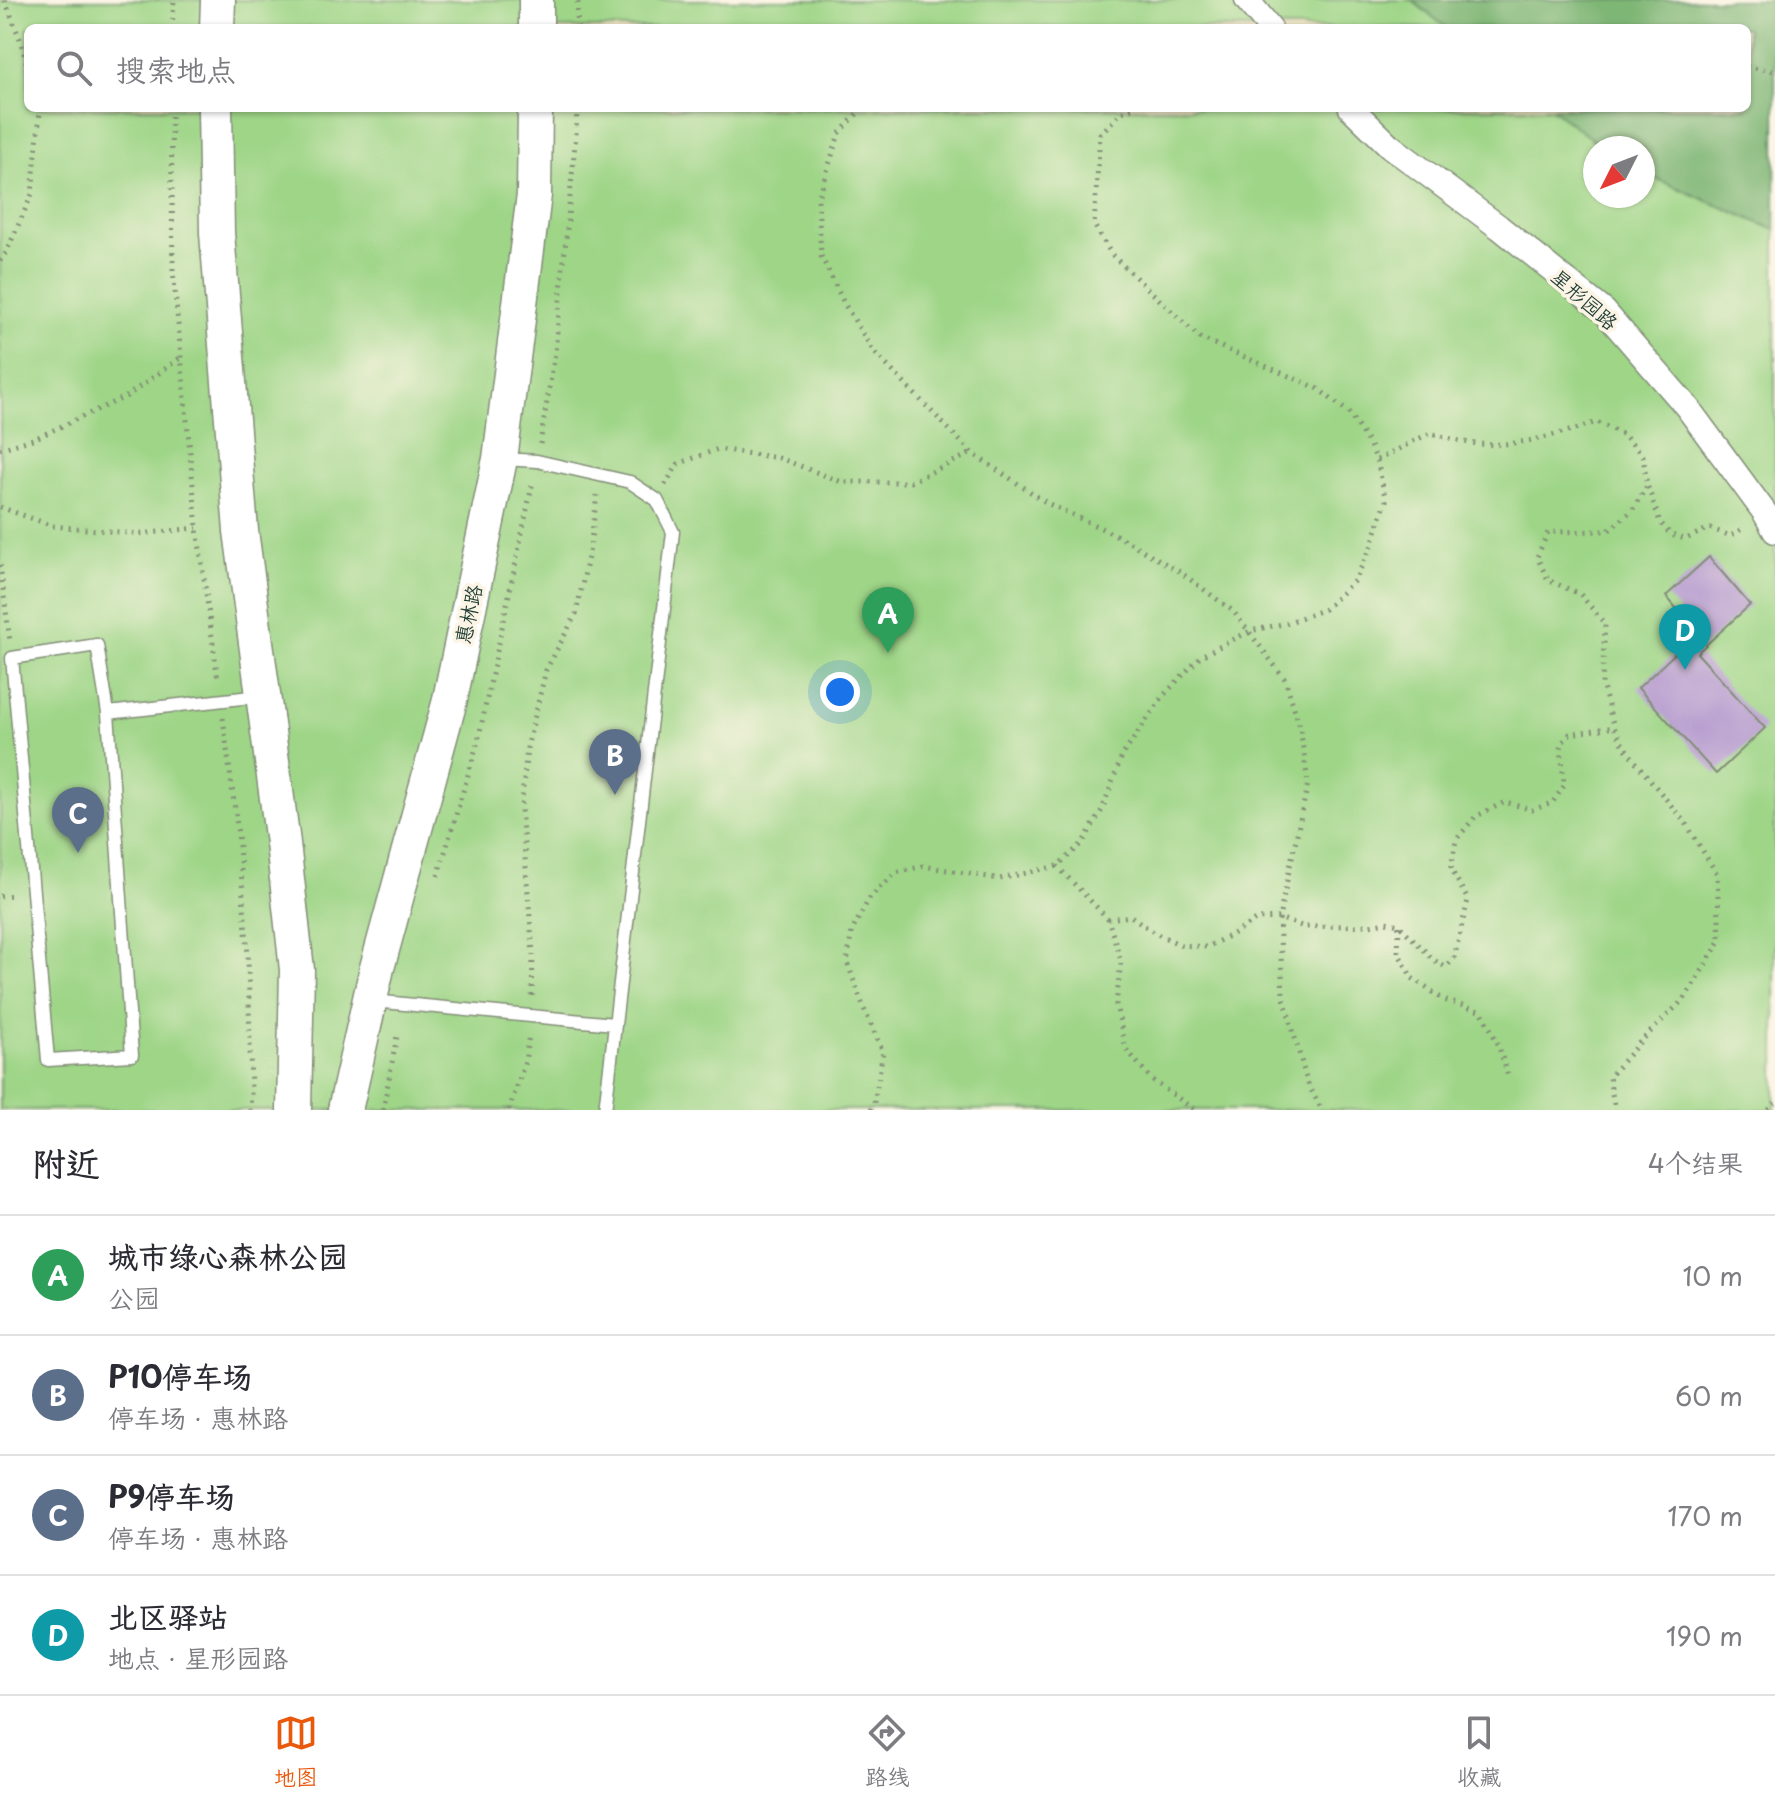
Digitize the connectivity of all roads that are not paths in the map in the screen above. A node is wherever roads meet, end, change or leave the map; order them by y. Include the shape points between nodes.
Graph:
1 (218, 0) edge
2 (536, 0) edge
3 (1247, 0) edge
4 (217, 24) edge
5 (536, 24) edge
6 (1267, 24) edge
7 (215, 112) edge
8 (535, 112) edge
9 (1355, 112) edge
10 (500, 459) junction
11 (1770, 522) edge
12 (264, 695) junction
13 (108, 713) junction
14 (370, 1001) junction
15 (614, 1024) junction
16 (294, 1110) edge
17 (345, 1110) edge
18 (605, 1110) edge

1 - 4 main road
2 - 5 main road
3 - 6 street
7 - 12 main road via 217,233 240,515
8 - 10 main road, 惠林路 via 534,195
9 - 11 street, 星形园路 via 1390,146 1604,311 1687,407
10 - 14 main road, 惠林路 via 449,704
10 - 15 lane via 537,461 630,482 657,500 673,532
12 - 13 lane
12 - 16 main road via 297,970
13 - 13 lane via 97,645 12,658 48,1060 132,1055
14 - 15 lane
14 - 17 main road, 惠林路
15 - 18 lane

